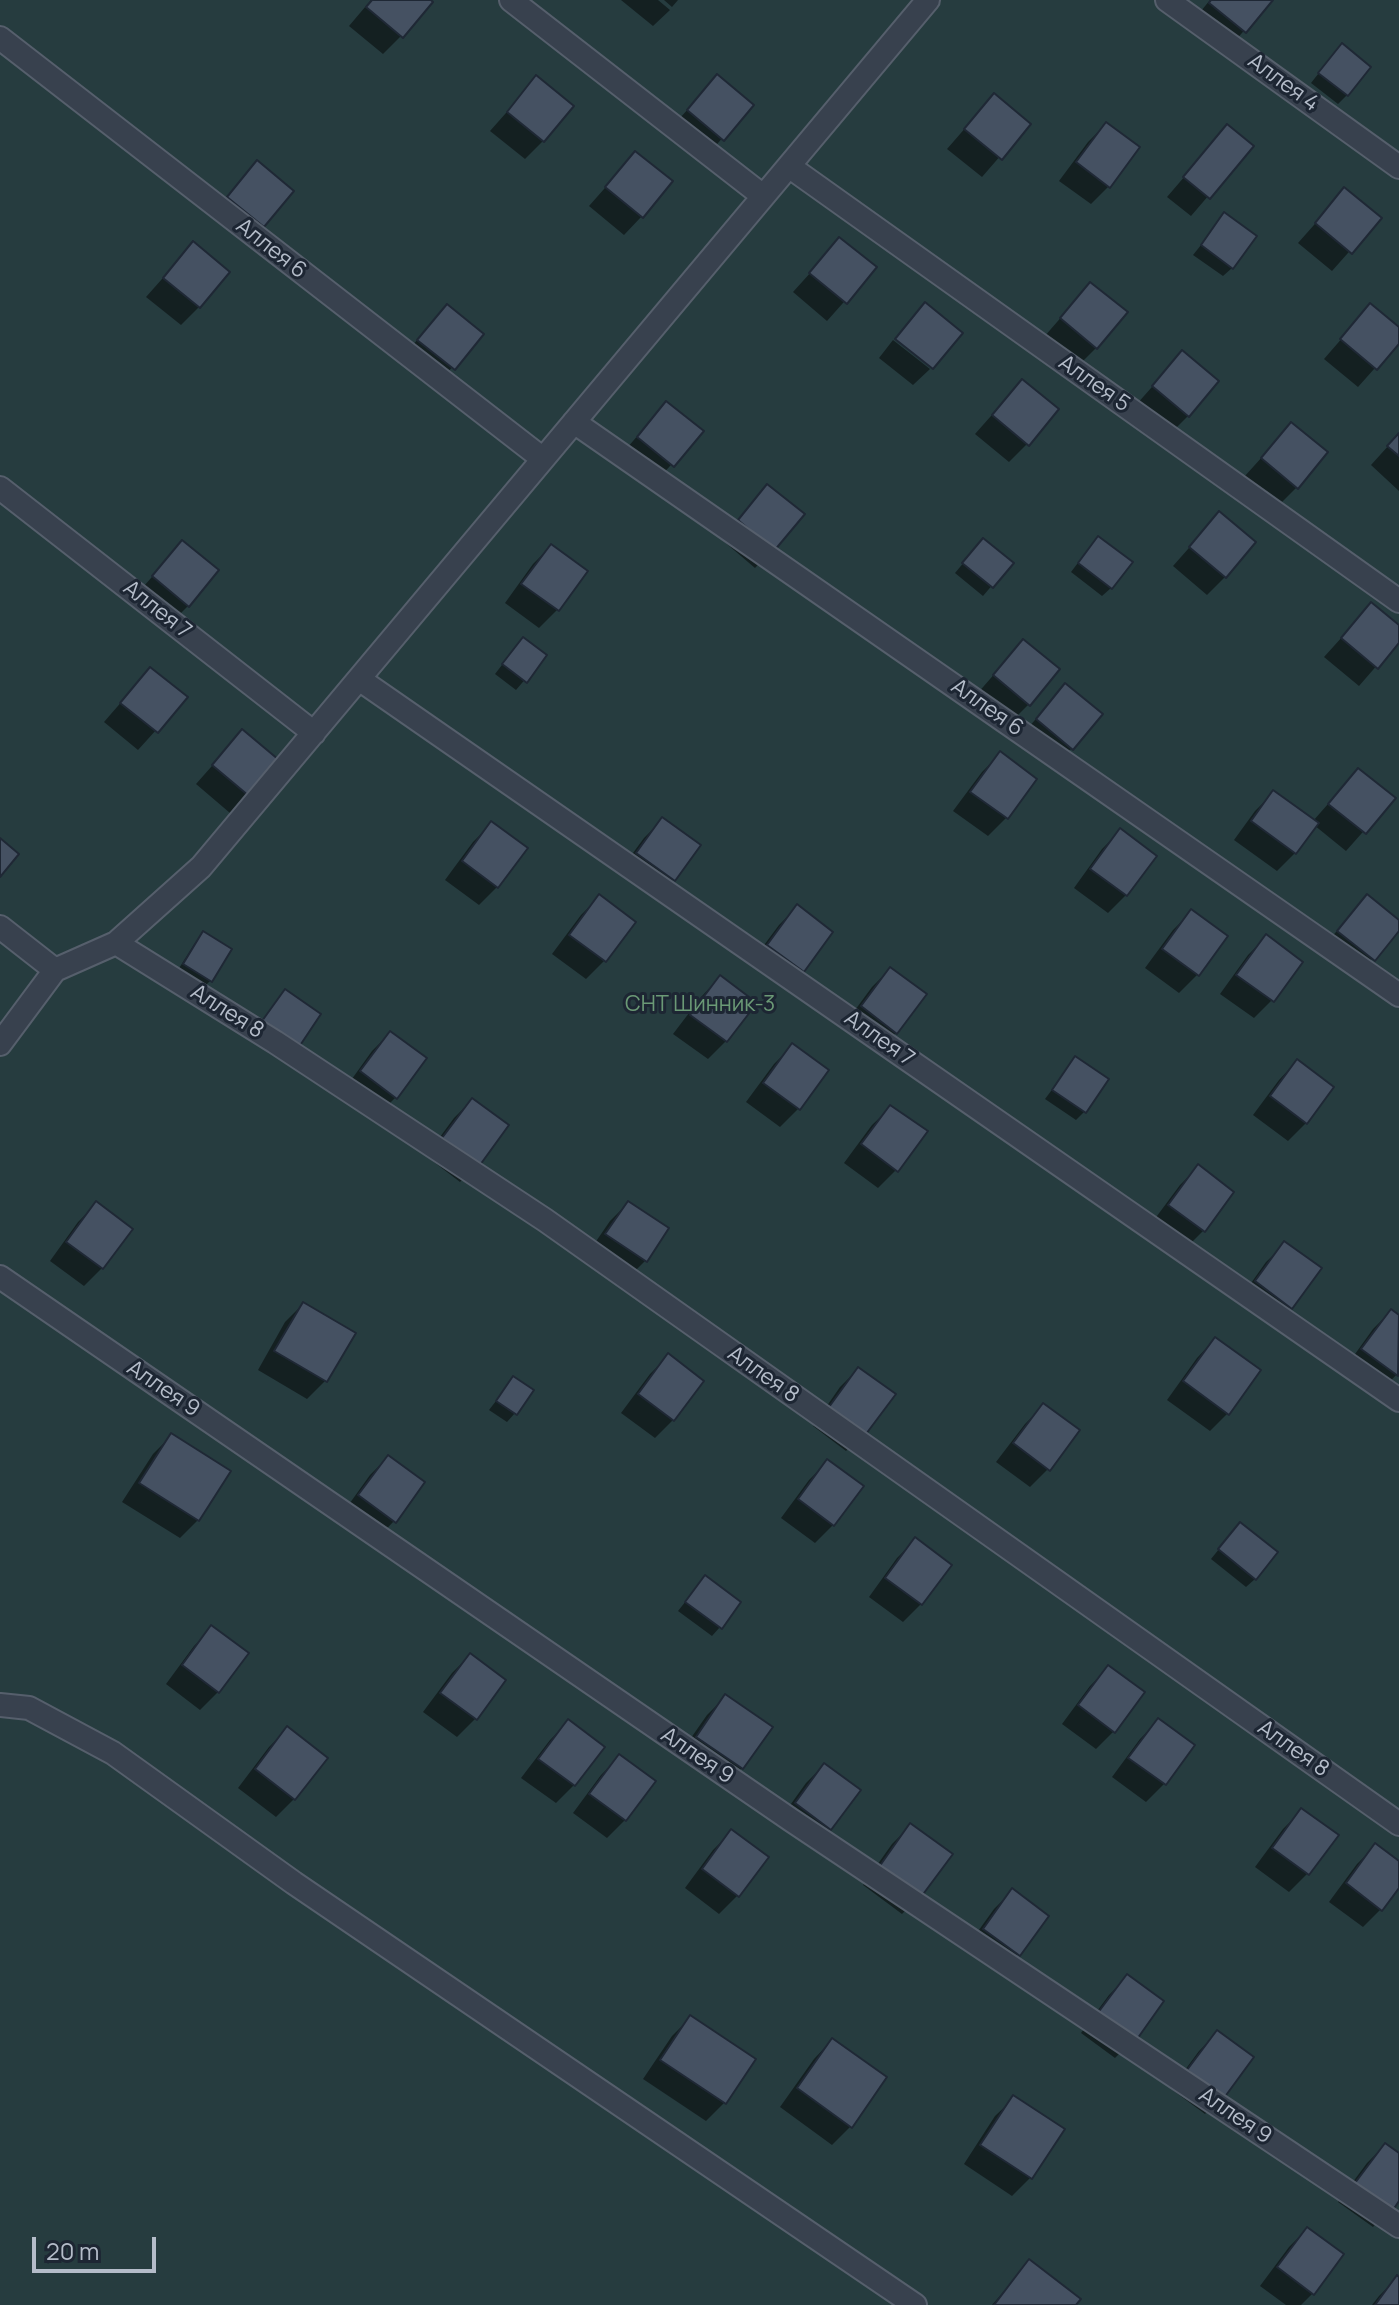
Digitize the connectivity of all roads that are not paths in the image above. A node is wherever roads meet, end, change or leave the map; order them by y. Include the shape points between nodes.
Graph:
1 (511, 0) edge
2 (928, 0) edge
3 (1167, 0) edge
4 (0, 38) edge
5 (790, 167) junction
6 (1399, 167) edge
7 (763, 196) junction
8 (574, 422) junction
9 (543, 459) junction
10 (0, 488) edge
11 (1399, 601) edge
12 (359, 679) junction
13 (314, 733) junction
14 (0, 927) edge
15 (116, 943) junction
16 (55, 970) junction
17 (1399, 995) edge
18 (0, 1044) edge
19 (0, 1277) edge
20 (1399, 1400) edge
21 (0, 1705) edge
22 (1399, 1824) edge
23 (1399, 2226) edge
24 (915, 2305) edge

1 - 7 lane
2 - 5 lane
3 - 6 lane, Аллея 4
4 - 9 lane, Аллея 6
5 - 7 lane
5 - 11 lane, Аллея 5
7 - 8 lane
8 - 9 lane
8 - 17 lane, Аллея 6
9 - 12 lane
10 - 13 lane, Аллея 7
12 - 13 lane
12 - 20 lane, Аллея 7
13 - 15 lane via 201,867
14 - 16 lane
15 - 16 lane
15 - 22 lane, Аллея 8 via 545,1220
16 - 18 lane
19 - 23 lane, Аллея 9 via 791,1820
21 - 24 lane via 29,1708 113,1753 294,1883

